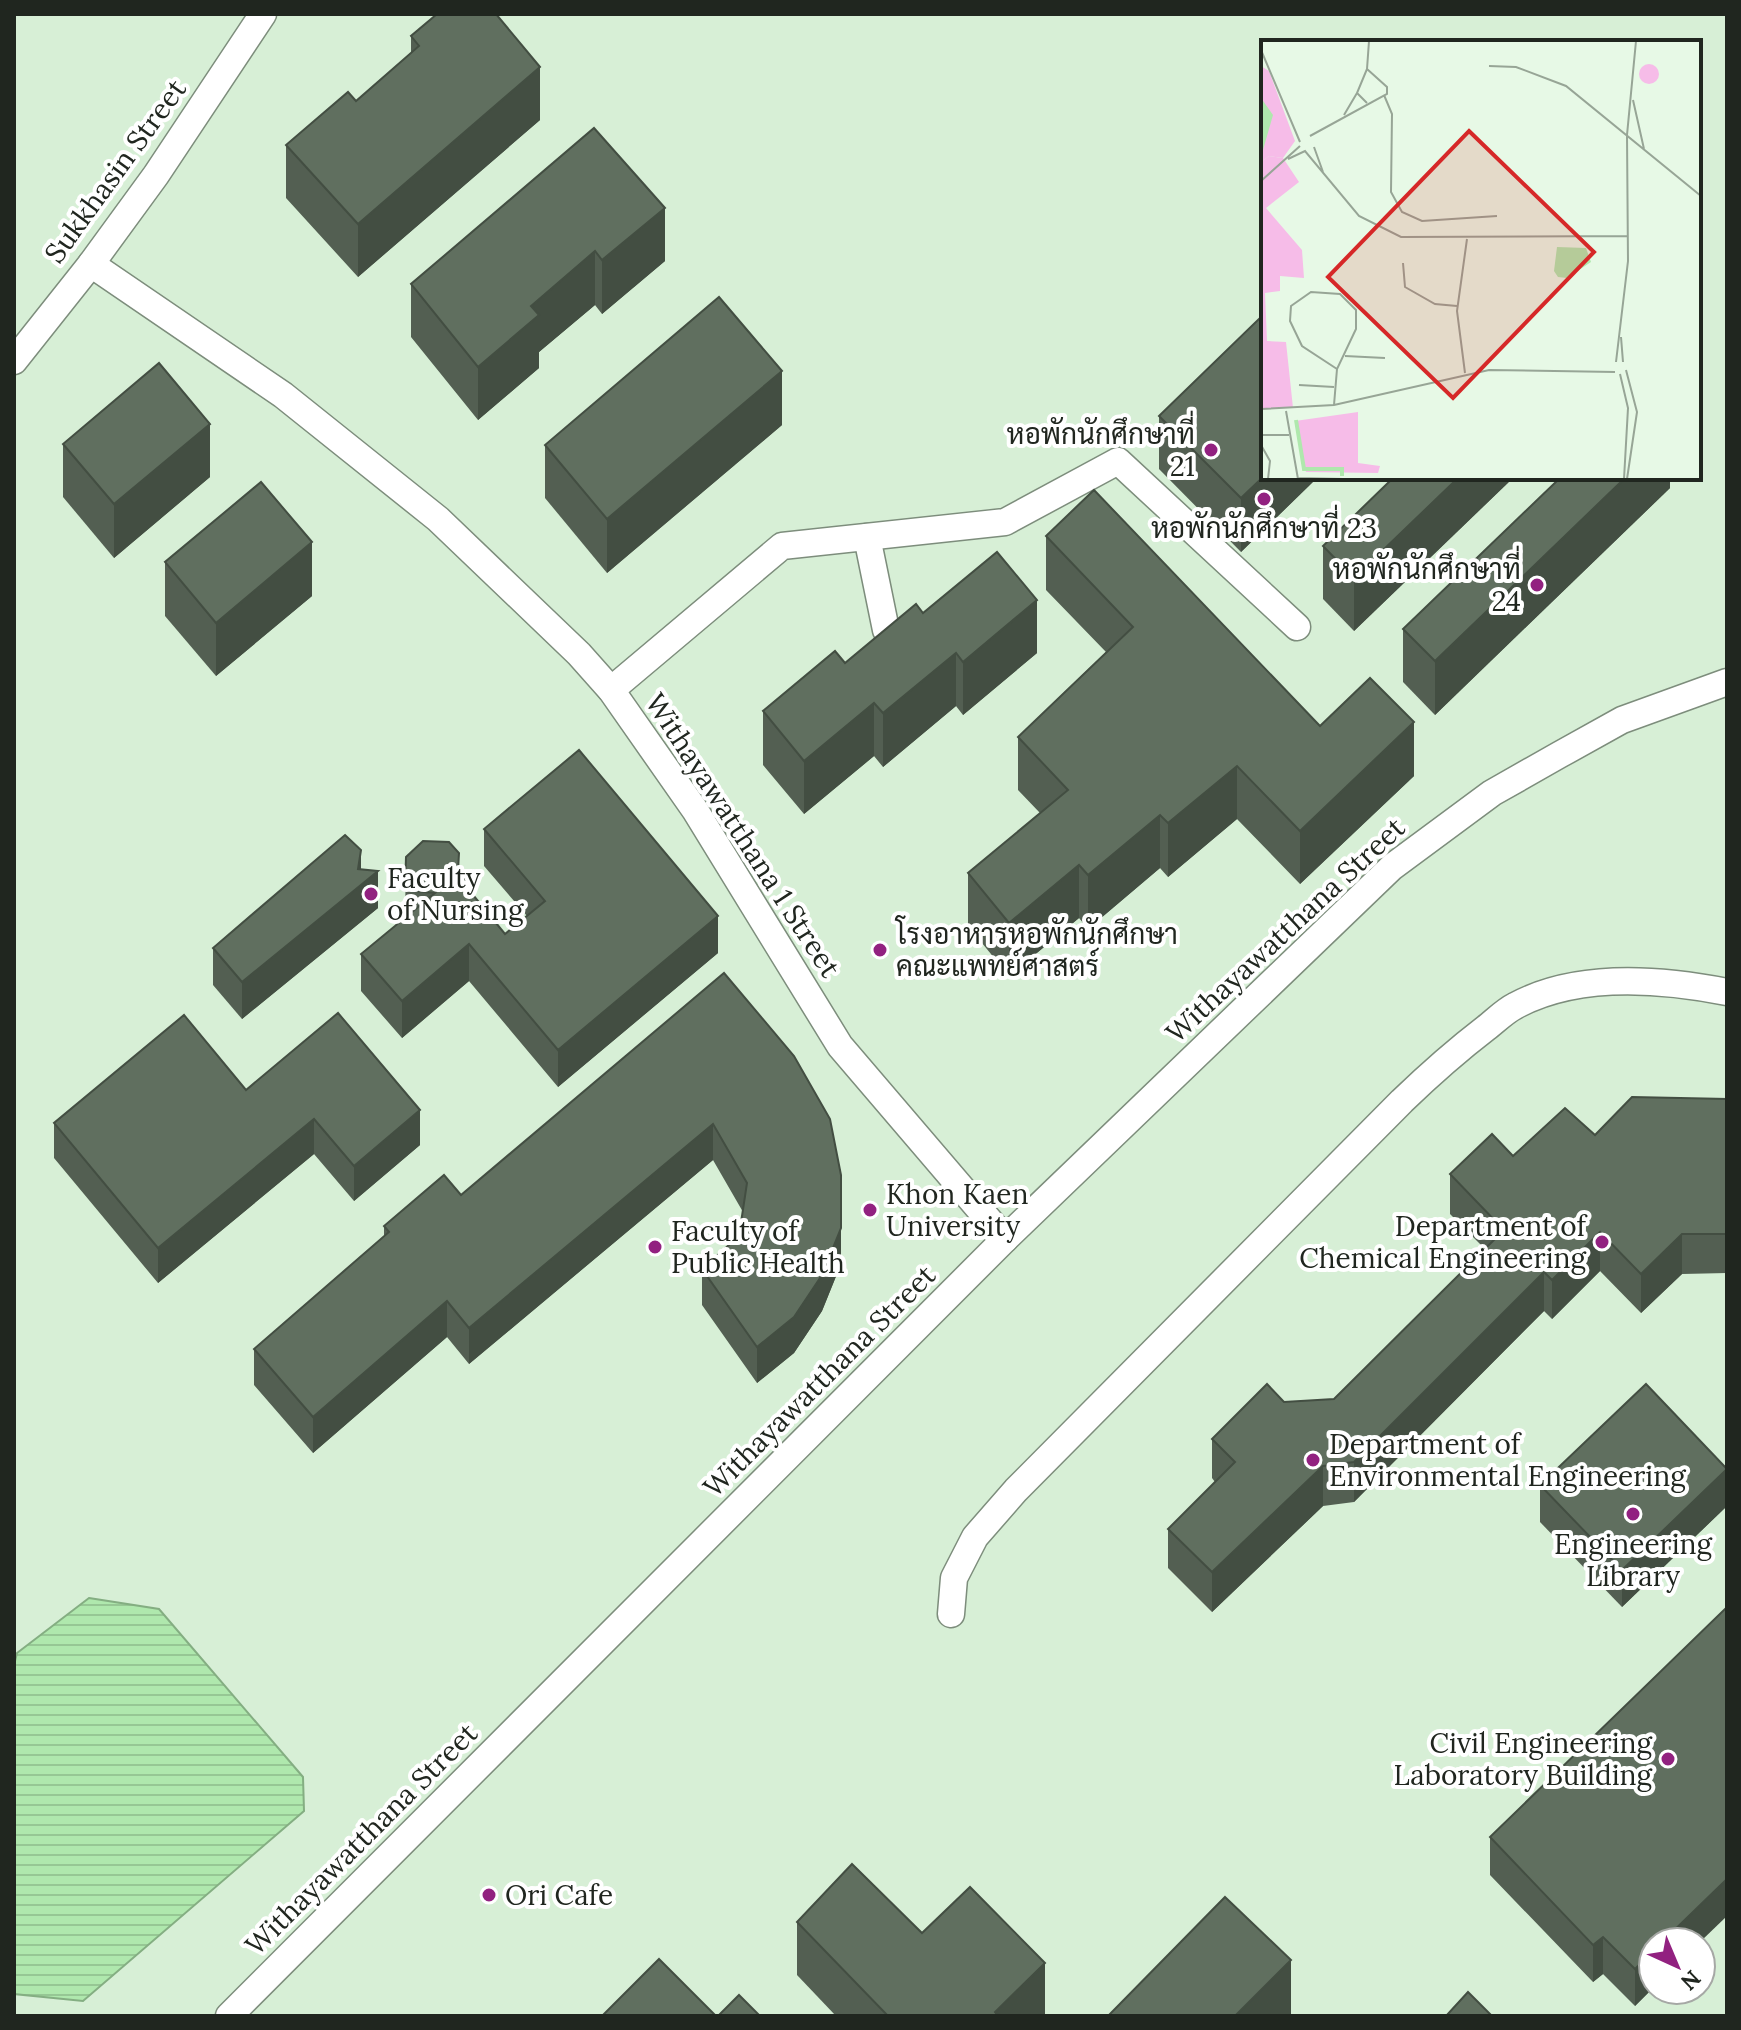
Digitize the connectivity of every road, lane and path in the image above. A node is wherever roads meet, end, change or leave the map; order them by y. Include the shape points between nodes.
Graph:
1 (263, 14) edge
2 (91, 264) junction
3 (14, 361) edge
4 (867, 537) junction
5 (1297, 627) dead end
6 (886, 630) edge
7 (1727, 682) edge
8 (611, 690) junction
9 (1727, 992) edge
10 (1005, 1239) junction
11 (951, 1614) dead end
12 (229, 2016) edge

1 - 2 street, Sukkhasin Street
2 - 3 street, Sukkhasin Street
2 - 8 street, Withayawatthana 1 Street via 283,395 438,519
4 - 5 street via 1005,522 1118,461
4 - 6 street
4 - 8 street via 782,546
7 - 10 street, Withayawatthana Street via 1622,720 1492,793 1403,859
8 - 10 street, Withayawatthana 1 Street via 695,810 840,1046
9 - 11 street via 1664,981 1608,981 1553,992 1515,1006 1454,1053 1016,1490 975,1537 954,1578
10 - 12 street, Withayawatthana Street

